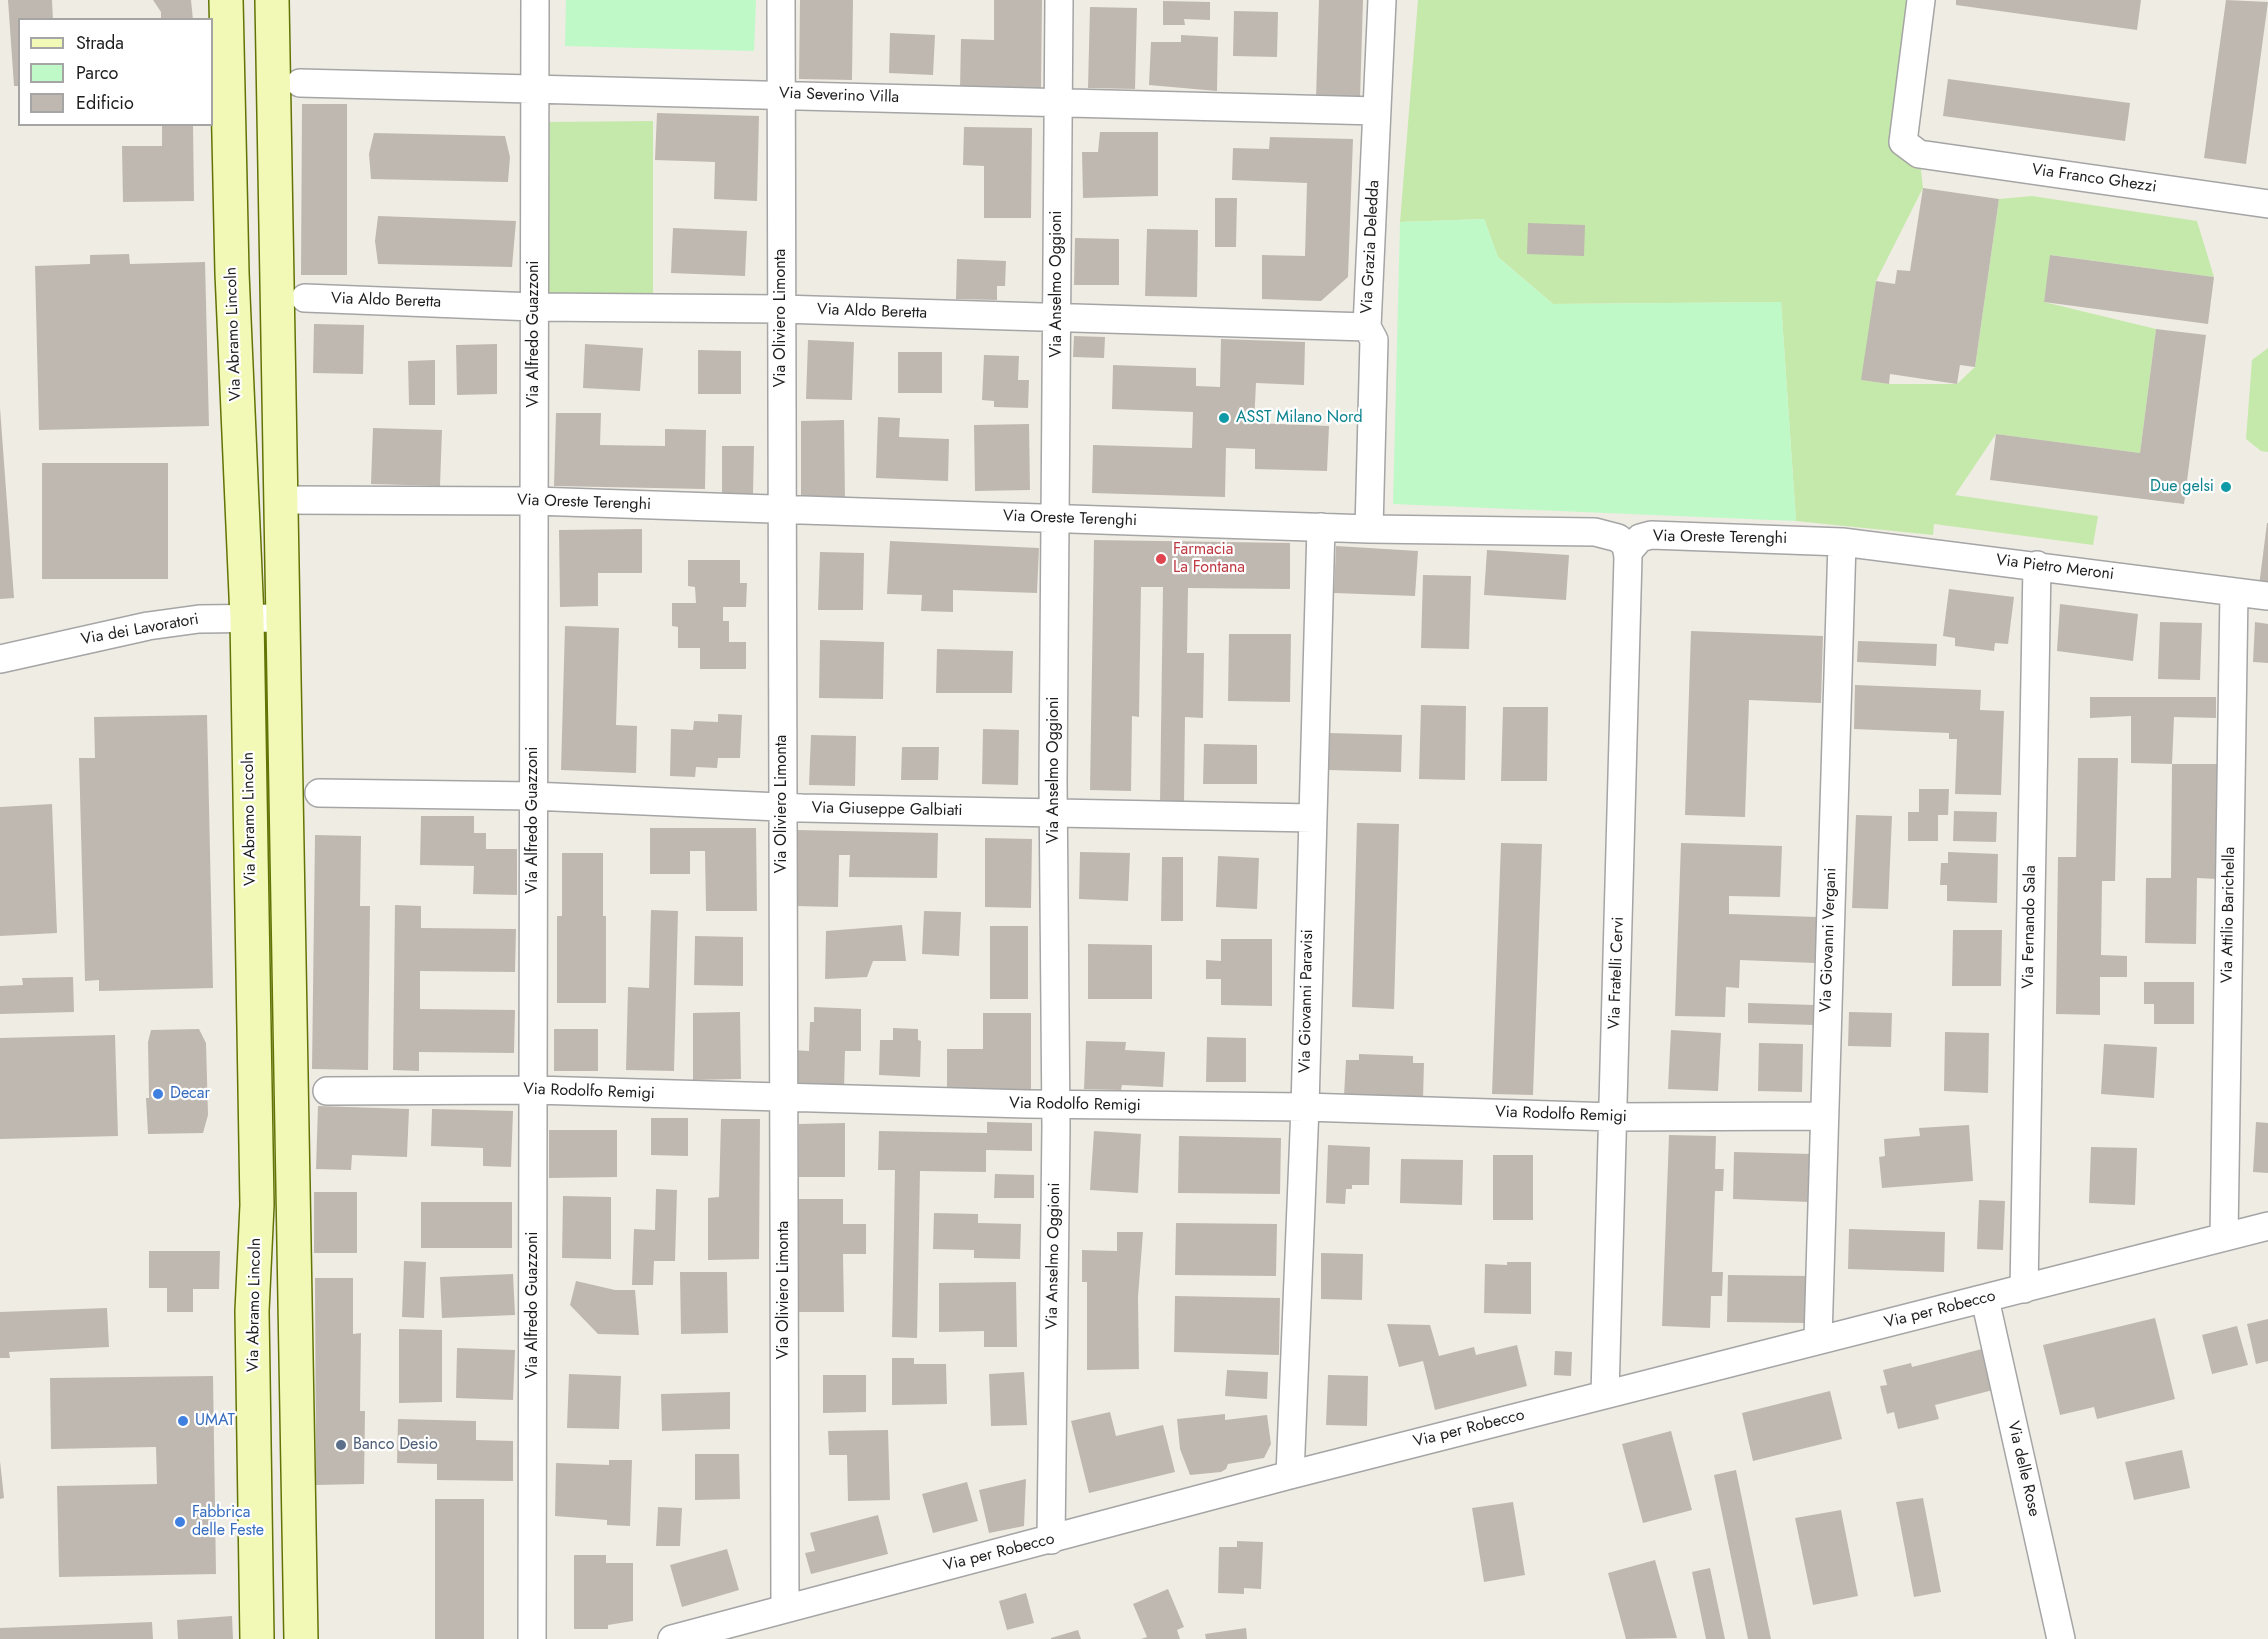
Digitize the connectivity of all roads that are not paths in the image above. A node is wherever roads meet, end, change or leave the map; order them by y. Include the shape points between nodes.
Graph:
1 (226, 0) edge
2 (272, 0) edge
3 (535, 0) edge
4 (781, 0) edge
5 (1059, 0) edge
6 (1382, 0) edge
7 (1921, 0) edge
8 (300, 83) dead end
9 (535, 91) junction
10 (781, 94) junction
11 (1058, 103) junction
12 (1377, 111) junction
13 (2268, 204) edge
14 (305, 298) dead end
15 (534, 307) junction
16 (781, 309) junction
17 (1056, 318) junction
18 (1367, 327) junction
19 (235, 346) junction
20 (282, 500) junction
21 (534, 501) junction
22 (781, 511) junction
23 (1056, 518) junction
24 (1321, 527) junction
25 (1369, 529) junction
26 (1842, 542) junction
27 (1628, 552) junction
28 (2037, 565) junction
29 (2234, 592) junction
30 (2268, 596) edge
31 (247, 618) junction
32 (283, 618) junction
33 (0, 659) edge
34 (319, 793) dead end
35 (532, 796) junction
36 (782, 808) junction
37 (1053, 813) junction
38 (1312, 818) junction
39 (534, 1090) junction
40 (327, 1091) dead end
41 (783, 1099) junction
42 (1056, 1104) junction
43 (1305, 1107) junction
44 (1823, 1116) junction
45 (1613, 1117) junction
46 (2268, 1226) edge
47 (2224, 1238) junction
48 (2024, 1289) junction
49 (1985, 1299) junction
50 (1818, 1339) junction
51 (1605, 1394) junction
52 (1290, 1475) junction
53 (1051, 1540) junction
54 (784, 1608) junction
55 (257, 1639) edge
56 (301, 1639) edge
57 (532, 1639) edge
58 (672, 1639) edge
59 (2061, 1639) edge

1 - 19 main road, Via Abramo Lincoln
2 - 20 main road
3 - 9 street, Via Alfredo Guazzoni
4 - 10 street, Via Oliviero Limonta
5 - 11 street, Via Anselmo Oggioni
6 - 12 street, Via Grazia Deledda
7 - 13 street, Via Franco Ghezzi via 1903,142 1919,154
8 - 9 street, Via Severino Villa
9 - 10 street, Via Severino Villa
9 - 15 street, Via Alfredo Guazzoni
10 - 11 street, Via Severino Villa
10 - 16 street, Via Oliviero Limonta
11 - 12 street, Via Severino Villa
11 - 17 street, Via Anselmo Oggioni
12 - 18 street, Via Grazia Deledda
14 - 15 street, Via Aldo Beretta
15 - 16 street, Via Aldo Beretta
15 - 21 street, Via Alfredo Guazzoni
16 - 17 street, Via Aldo Beretta
16 - 22 street, Via Oliviero Limonta
17 - 18 street, Via Aldo Beretta
17 - 23 street, Via Anselmo Oggioni
18 - 25 street, Via Grazia Deledda via 1374,340
19 - 20 main road via 250,374 256,464
19 - 31 main road, Via Abramo Lincoln
20 - 21 street, Via Oreste Terenghi
20 - 32 main road
21 - 22 street, Via Oreste Terenghi
21 - 35 street, Via Alfredo Guazzoni
22 - 23 street, Via Oreste Terenghi
22 - 36 street, Via Oliviero Limonta
23 - 24 street, Via Oreste Terenghi
23 - 37 street, Via Anselmo Oggioni
24 - 25 street, Via Oreste Terenghi
24 - 38 street, Via Giovanni Paravisi
25 - 27 street, Via Oreste Terenghi via 1595,532 1618,538
26 - 27 street, Via Oreste Terenghi via 1651,535 1640,538
26 - 28 street, Via Pietro Meroni
26 - 44 street, Via Giovanni Vergani
27 - 45 street, Via Fratelli Cervi
28 - 29 street, Via Pietro Meroni
28 - 48 street, Via Fernando Sala
29 - 30 street, Via Pietro Meroni
29 - 47 street, Via Attilio Barichella
31 - 32 street, Via dei Lavoratori
31 - 33 street, Via dei Lavoratori via 148,626
31 - 55 main road, Via Abramo Lincoln via 257,1205 252,1311
32 - 56 main road
34 - 35 street, Via Giuseppe Galbiati
35 - 36 street, Via Giuseppe Galbiati
35 - 39 street, Via Alfredo Guazzoni
36 - 37 street, Via Giuseppe Galbiati
36 - 41 street, Via Oliviero Limonta
37 - 38 street, Via Giuseppe Galbiati
37 - 42 street, Via Anselmo Oggioni
38 - 43 street, Via Giovanni Paravisi
39 - 40 street, Via Rodolfo Remigi
39 - 41 street, Via Rodolfo Remigi
39 - 57 street, Via Alfredo Guazzoni
41 - 42 street, Via Rodolfo Remigi
41 - 54 street, Via Oliviero Limonta
42 - 43 street, Via Rodolfo Remigi
42 - 53 street, Via Anselmo Oggioni
43 - 45 street, Via Rodolfo Remigi
43 - 52 street, Via Giovanni Paravisi
44 - 45 street, Via Rodolfo Remigi
44 - 50 street, Via Giovanni Vergani
45 - 51 street, Via Fratelli Cervi
46 - 47 street, Via per Robecco
47 - 48 street, Via per Robecco
48 - 49 street, Via per Robecco
49 - 50 street, Via per Robecco
49 - 59 street, Via delle Rose
50 - 51 street, Via per Robecco
51 - 52 street, Via per Robecco
52 - 53 street, Via per Robecco
53 - 54 street, Via per Robecco
54 - 58 street, Via per Robecco

